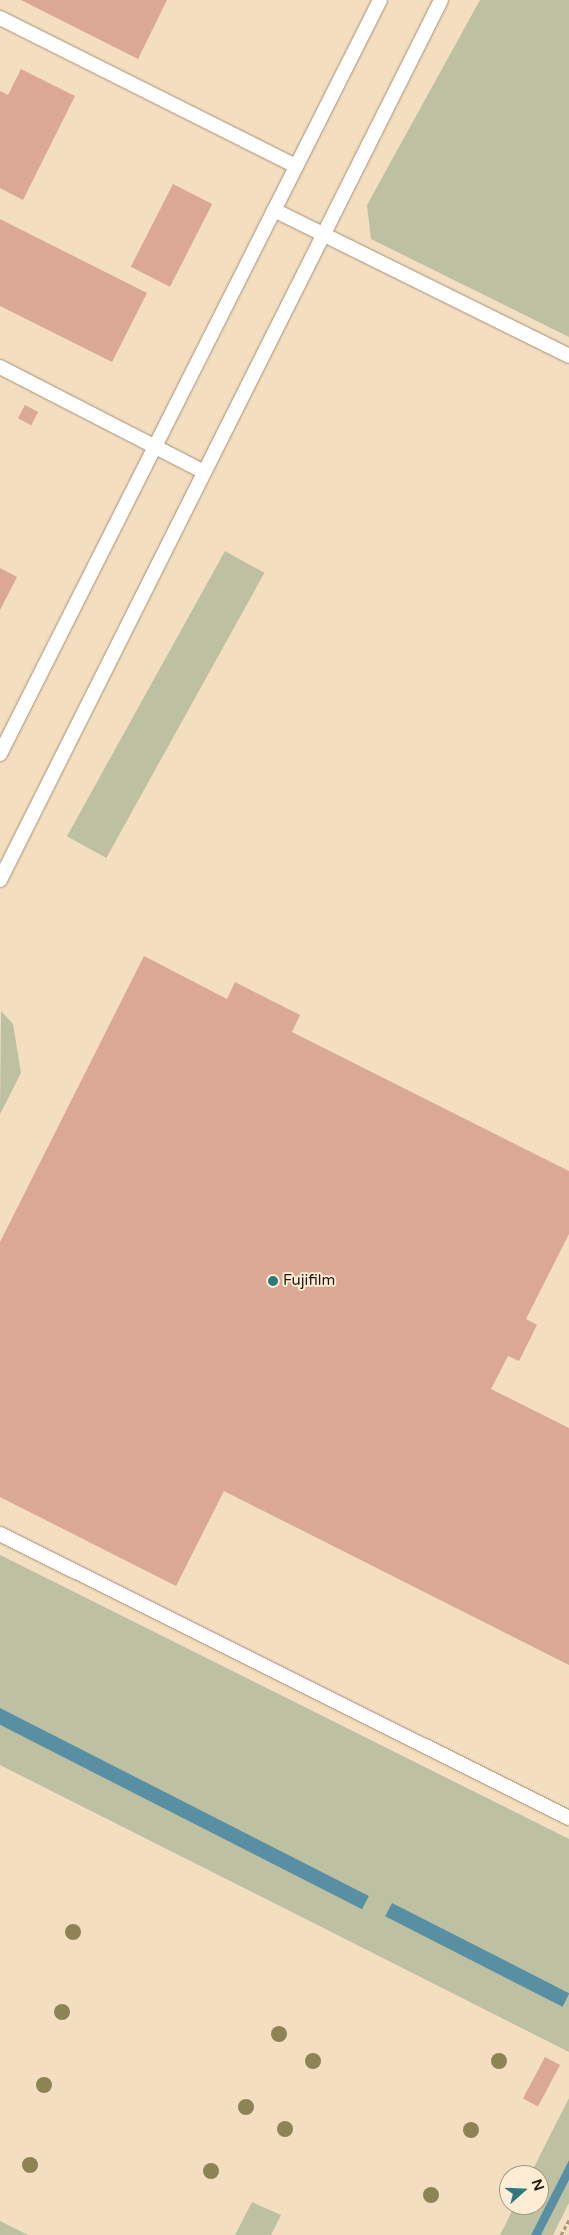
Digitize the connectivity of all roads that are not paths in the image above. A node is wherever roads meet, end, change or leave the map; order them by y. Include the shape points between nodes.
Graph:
1 (380, 0) edge
2 (441, 0) edge
3 (0, 18) edge
4 (296, 166) junction
5 (274, 210) junction
6 (324, 235) junction
7 (569, 356) edge
8 (0, 367) edge
9 (155, 446) junction
10 (204, 472) junction
11 (0, 754) edge
12 (0, 880) edge
13 (0, 1534) edge
14 (569, 1818) edge

1 - 4 lane
2 - 6 lane
3 - 4 lane
4 - 5 lane
5 - 6 lane
5 - 9 lane
6 - 7 lane
6 - 10 lane
8 - 9 lane
9 - 10 lane
9 - 11 lane
10 - 12 lane
13 - 14 lane

